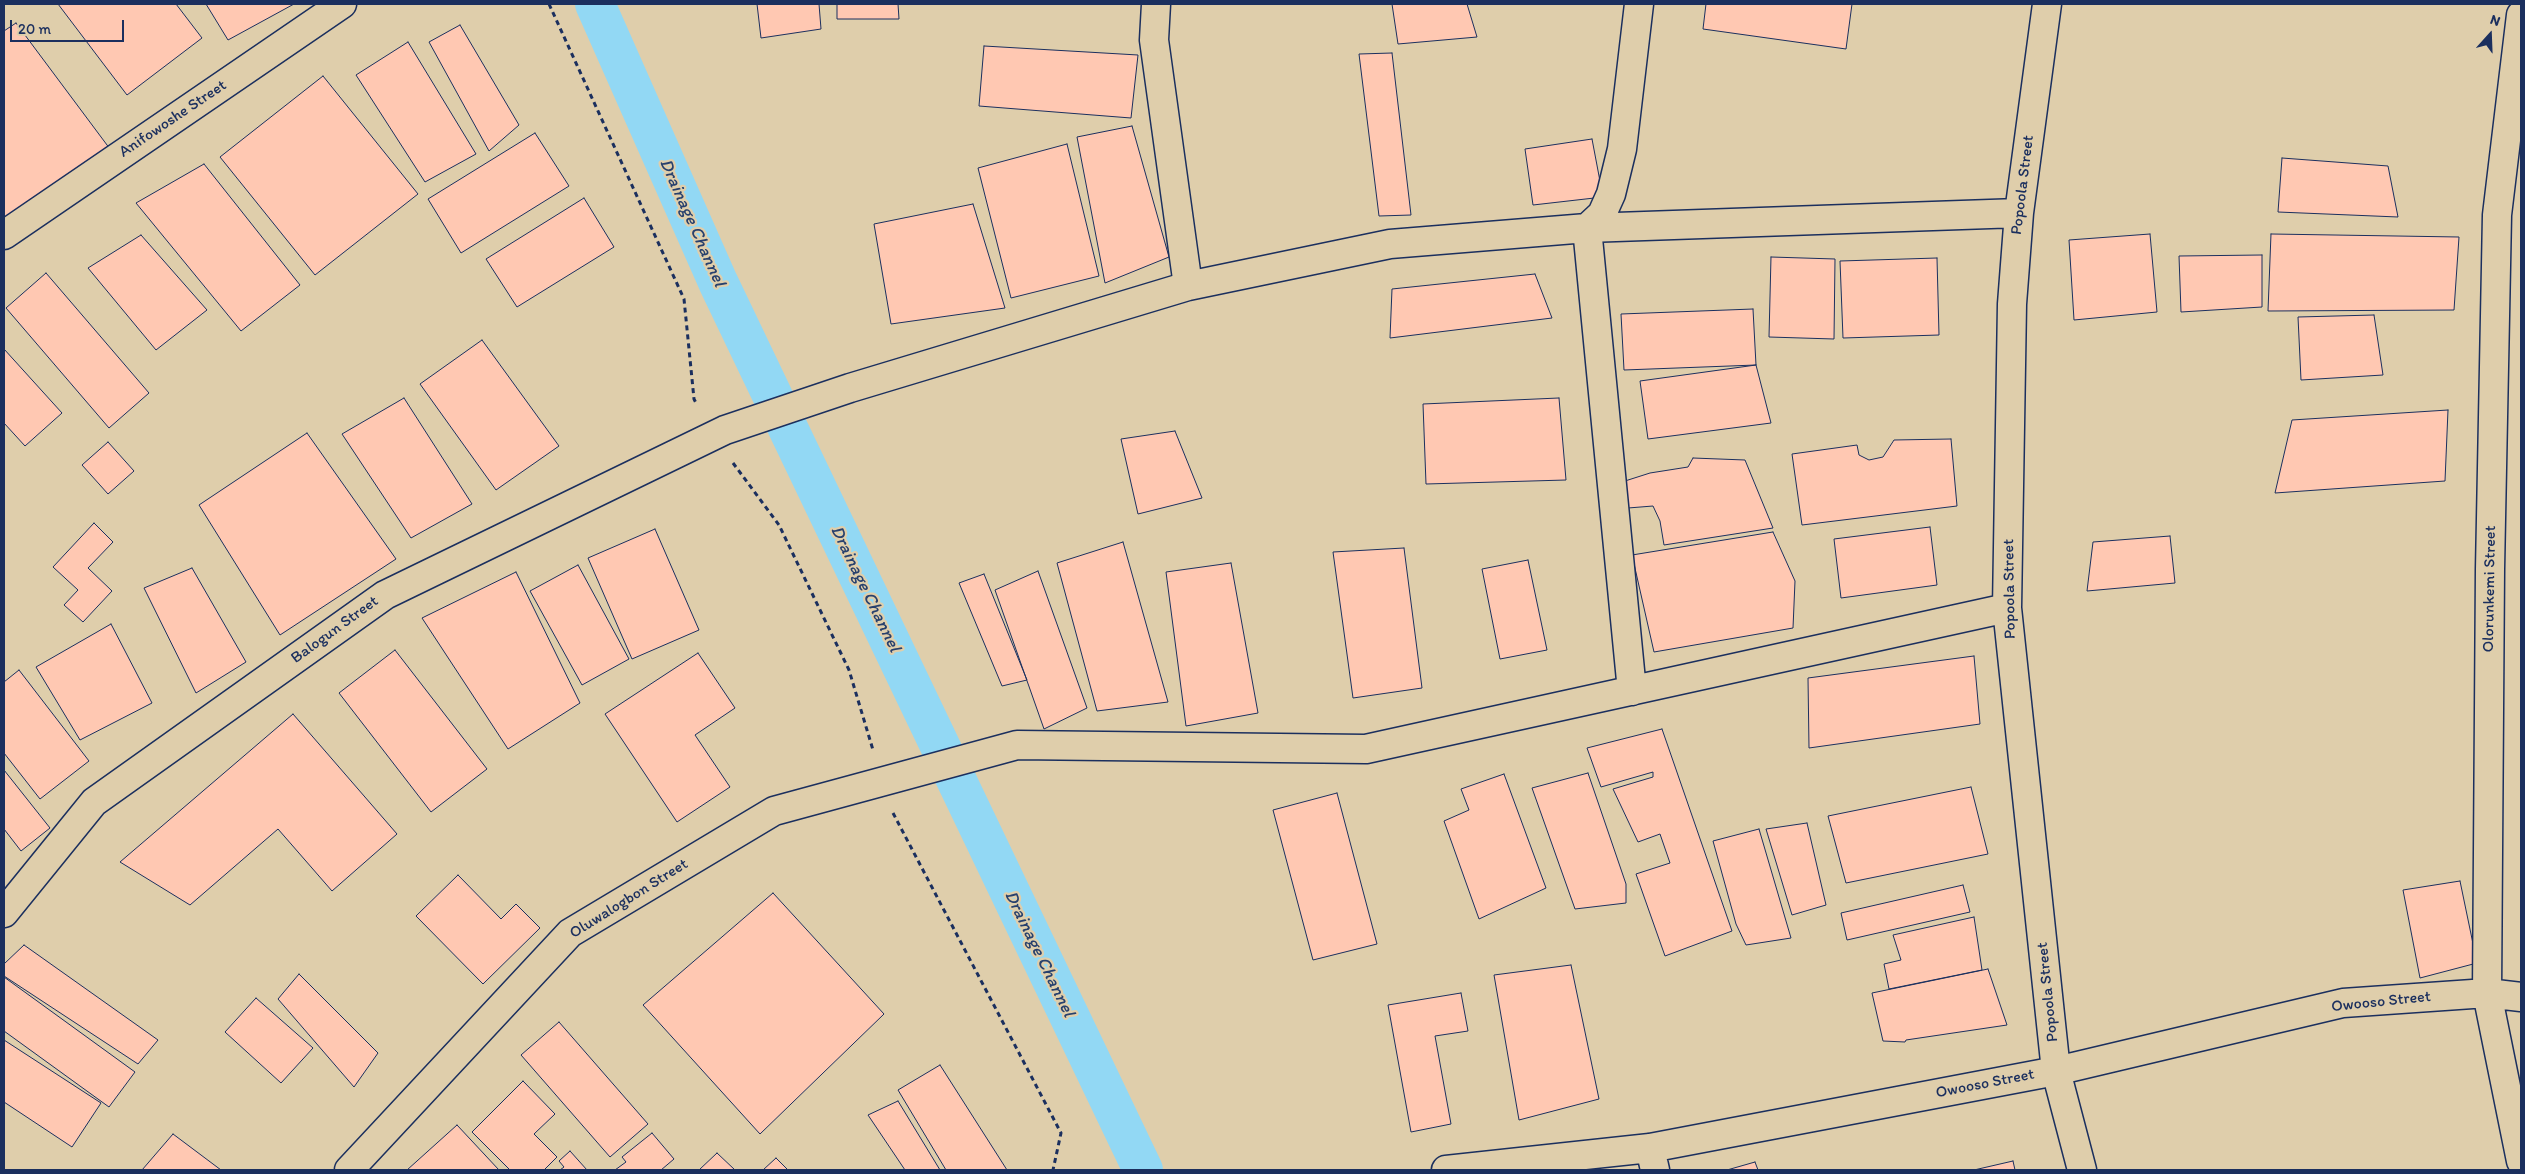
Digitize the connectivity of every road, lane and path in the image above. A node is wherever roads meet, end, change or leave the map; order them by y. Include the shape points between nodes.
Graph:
1 (342, 4) edge
2 (549, 4) edge
3 (1156, 4) edge
4 (1639, 4) edge
5 (2047, 4) edge
6 (2521, 15) edge
7 (2019, 213) junction
8 (1587, 228) junction
9 (4, 235) edge
10 (1188, 286) junction
11 (719, 433) junction
12 (2007, 608) junction
13 (1632, 691) junction
14 (891, 779) junction
15 (4, 913) edge
16 (2487, 993) junction
17 (2521, 997) edge
18 (2056, 1071) junction
19 (1652, 1159) edge
20 (2521, 1161) edge
21 (349, 1170) edge
22 (1053, 1170) edge
23 (1446, 1170) edge
24 (2082, 1170) edge

1 - 9 street, Anifowoshe Street
2 - 11 path via 684,299 694,399
3 - 10 street via 1154,40
4 - 8 street via 1622,149 1611,194 1602,214
5 - 7 street, Popoola Street
6 - 16 street, Olorunkemi Street via 2497,215 2490,559
7 - 8 street, Balogun Street
7 - 12 street, Popoola Street via 2012,304
8 - 10 street, Balogun Street via 1390,244
8 - 13 street
10 - 11 street, Balogun Street via 850,388
11 - 14 path via 784,533 849,670 871,742
11 - 15 street, Balogun Street via 386,594 94,802
12 - 13 street, Oluwalogbon Street
12 - 18 street, Popoola Street
13 - 14 street, Oluwalogbon Street via 1366,749 1017,745
14 - 21 street, Oluwalogbon Street via 774,811 570,933
14 - 22 path via 898,826 1061,1133
16 - 17 street, Owooso Street
16 - 18 street, Owooso Street via 2343,1003
16 - 20 street, Olorunkemi Street
18 - 19 street, Owooso Street
18 - 24 street, Popoola Street
19 - 23 street, Owooso Street

